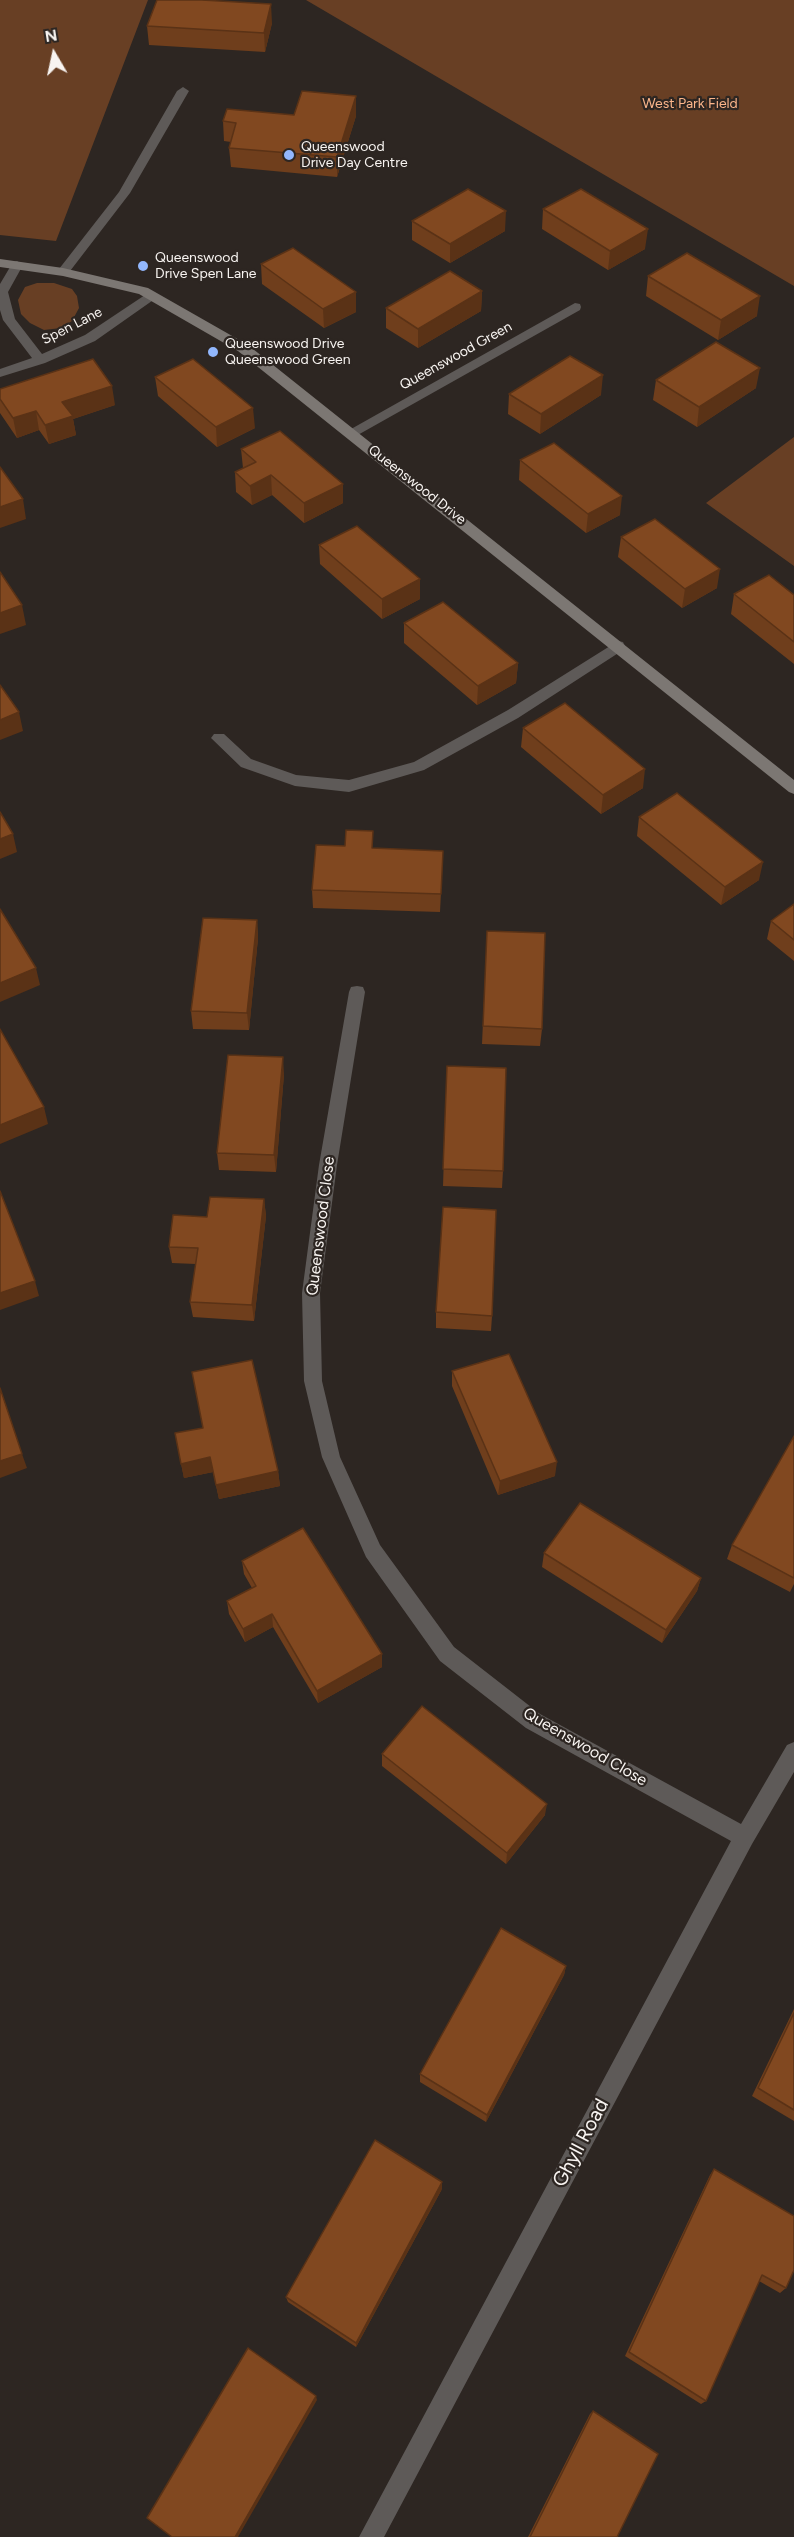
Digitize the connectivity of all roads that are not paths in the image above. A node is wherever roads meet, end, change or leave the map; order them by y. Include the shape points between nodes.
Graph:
1 (183, 91) dead end
2 (0, 262) edge
3 (17, 265) junction
4 (63, 272) junction
5 (153, 296) junction
6 (575, 307) dead end
7 (40, 360) junction
8 (0, 373) edge
9 (351, 433) junction
10 (618, 646) junction
11 (219, 738) dead end
12 (794, 788) edge
13 (357, 992) dead end
14 (794, 1752) edge
15 (744, 1837) junction
16 (371, 2537) edge

1 - 4 street via 124,193
2 - 3 street, Queenswood Drive
3 - 4 street, Queenswood Drive
3 - 7 street via 2,292 9,320
4 - 5 street, Queenswood Drive
5 - 7 street, Spen Lane via 90,338
5 - 9 street, Queenswood Drive via 243,348
6 - 9 street, Queenswood Green
7 - 8 street, Spen Lane
9 - 10 street, Queenswood Drive
10 - 11 street via 513,714 419,766 349,786 294,780 246,763
10 - 12 street, Queenswood Drive
13 - 15 street, Queenswood Close via 328,1165 311,1304 313,1381 328,1446 374,1551 447,1654 533,1721
14 - 15 street, Ghyll Road
15 - 16 street, Ghyll Road

